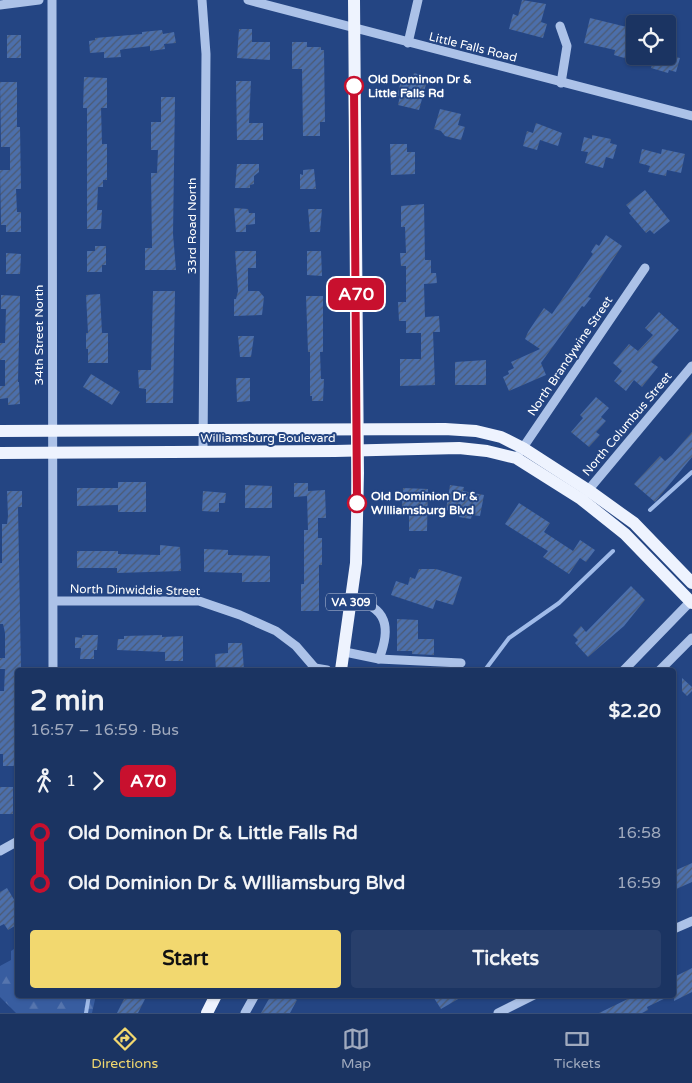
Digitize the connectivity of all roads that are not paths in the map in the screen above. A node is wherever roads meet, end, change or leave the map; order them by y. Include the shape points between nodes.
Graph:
1 (39, 0) edge
2 (52, 0) edge
3 (202, 0) edge
4 (248, 0) edge
5 (354, 0) edge
6 (418, 0) edge
7 (0, 5) edge
8 (560, 26) dead end
9 (353, 29) junction
10 (408, 43) junction
11 (561, 83) junction
12 (692, 116) edge
13 (645, 268) dead end
14 (692, 366) edge
15 (0, 431) edge
16 (52, 431) junction
17 (358, 431) junction
18 (203, 432) junction
19 (358, 451) junction
20 (203, 452) junction
21 (0, 453) edge
22 (52, 453) junction
23 (519, 453) junction
24 (584, 495) junction
25 (692, 583) edge
26 (351, 600) junction
27 (54, 601) junction
28 (691, 602) edge
29 (692, 638) edge
30 (345, 652) junction
31 (379, 659) junction
32 (461, 663) dead end
33 (53, 668) edge
34 (312, 668) edge
35 (342, 668) edge
36 (626, 668) edge
37 (662, 668) edge
38 (15, 843) edge
39 (0, 851) edge
40 (692, 921) edge
41 (676, 928) edge
42 (214, 998) edge
43 (252, 998) edge
44 (528, 998) edge
45 (207, 1013) edge
46 (245, 1013) edge
47 (498, 1013) edge

1 - 7 street
2 - 16 street, 34th Street North
3 - 18 street, 33rd Road North via 206,54
4 - 9 street, Little Falls Road
5 - 9 main road, VA 309
6 - 10 street
8 - 11 street via 567,46
9 - 10 street, Little Falls Road
9 - 17 main road, VA 309
10 - 11 street, Little Falls Road
11 - 12 street, Little Falls Road
13 - 23 street, North Brandywine Street
14 - 24 street, North Columbus Street
15 - 16 main road, Williamsburg Boulevard
16 - 18 main road, Williamsburg Boulevard
16 - 22 street, 34th Street North
17 - 18 main road, Williamsburg Boulevard
17 - 19 main road, VA 309
17 - 23 main road, Williamsburg Boulevard via 476,431 501,437
18 - 20 street, 33rd Road North
19 - 20 main road, Williamsburg Boulevard
19 - 23 main road, Williamsburg Boulevard via 459,448
19 - 26 main road, VA 309 via 356,563
20 - 22 main road, Williamsburg Boulevard
21 - 22 main road, Williamsburg Boulevard
22 - 27 street, 34th Street North
23 - 24 main road, Williamsburg Boulevard
24 - 25 main road, Williamsburg Boulevard via 634,524
24 - 28 main road, Williamsburg Boulevard
26 - 30 main road, VA 309
26 - 31 street via 366,602 383,617 385,644
27 - 33 street, 34th Street North
27 - 34 street, North Dinwiddie Street via 199,601 276,631 296,646
28 - 36 street
29 - 37 street
30 - 31 street
30 - 35 main road, VA 309
31 - 32 street
38 - 39 street
40 - 41 street
42 - 45 main road
43 - 46 street
44 - 47 street

